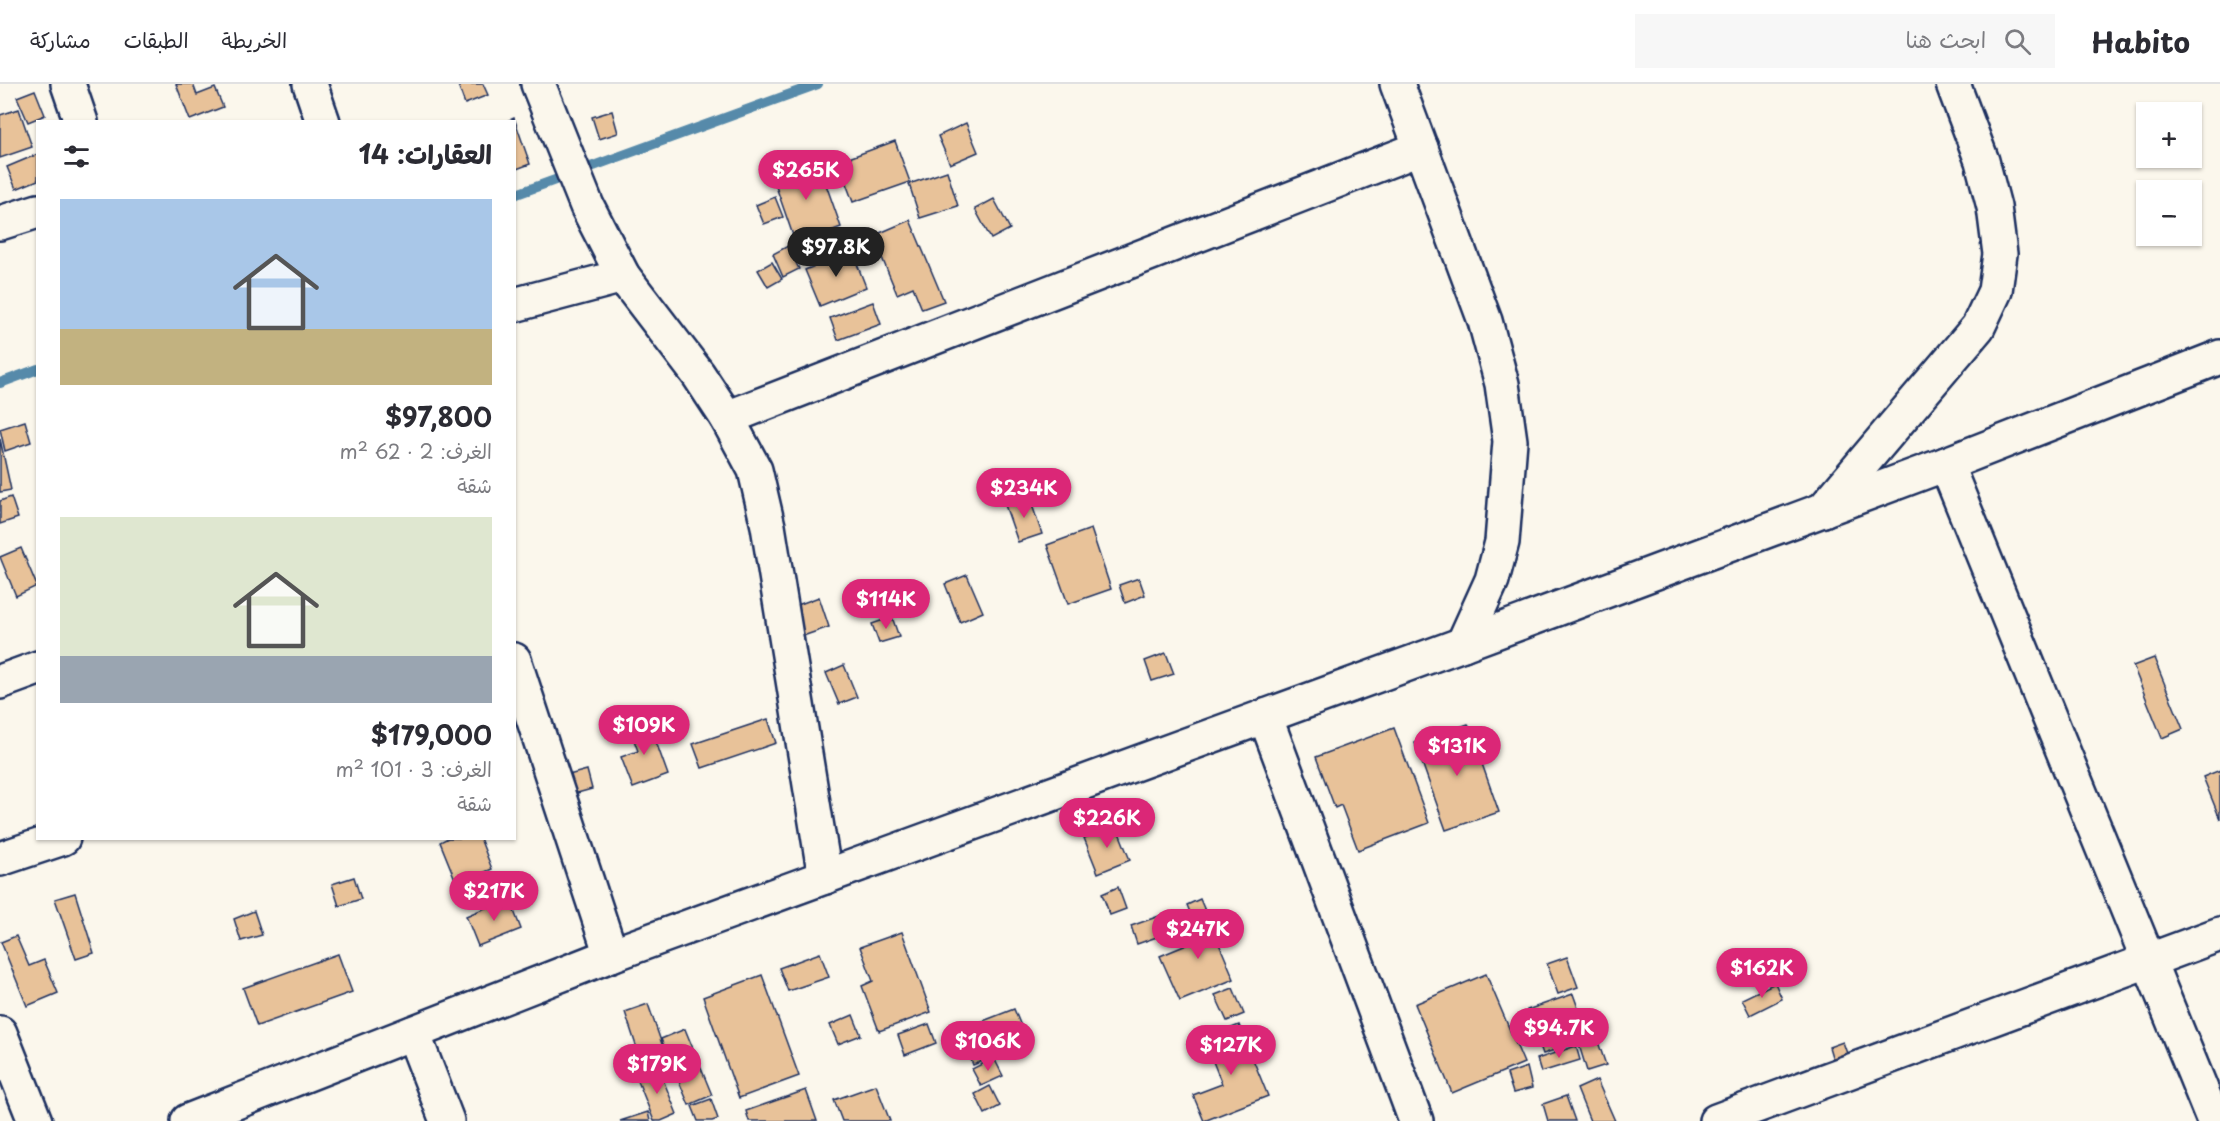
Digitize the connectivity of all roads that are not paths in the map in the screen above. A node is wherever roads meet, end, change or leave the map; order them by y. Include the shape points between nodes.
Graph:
1 (68, 84) edge
2 (310, 84) edge
3 (538, 84) edge
4 (1397, 84) edge
5 (1953, 84) edge
6 (80, 120) edge
7 (322, 120) edge
8 (1421, 148) junction
9 (36, 212) edge
10 (0, 223) edge
11 (623, 276) junction
12 (516, 304) edge
13 (2220, 357) edge
14 (727, 417) junction
15 (1946, 464) junction
16 (1823, 510) junction
17 (1463, 644) junction
18 (516, 666) edge
19 (36, 669) edge
20 (0, 682) edge
21 (1265, 716) junction
22 (57, 840) edge
23 (0, 859) edge
24 (825, 878) junction
25 (2220, 934) edge
26 (611, 955) junction
27 (2148, 962) junction
28 (0, 1033) edge
29 (413, 1033) junction
30 (35, 1121) edge
31 (188, 1121) edge
32 (447, 1121) edge
33 (1416, 1121) edge
34 (1716, 1121) edge
35 (2214, 1121) edge

1 - 6 street
2 - 7 street
3 - 11 street via 587,206
4 - 8 street
5 - 16 street via 1982,161 1994,207 2000,254 1995,291 1978,327
8 - 14 street
8 - 17 street via 1485,321 1502,384 1510,441 1502,542 1492,580
9 - 10 street
11 - 12 street
11 - 14 street
13 - 15 street
14 - 24 street via 755,470 768,526
15 - 16 street
15 - 27 street
16 - 17 street
17 - 21 street
18 - 26 street
19 - 20 street
21 - 24 street
21 - 33 street
22 - 23 street
24 - 26 street
25 - 27 street
26 - 29 street
27 - 34 street
27 - 35 street
28 - 30 street
29 - 31 street
29 - 32 street

